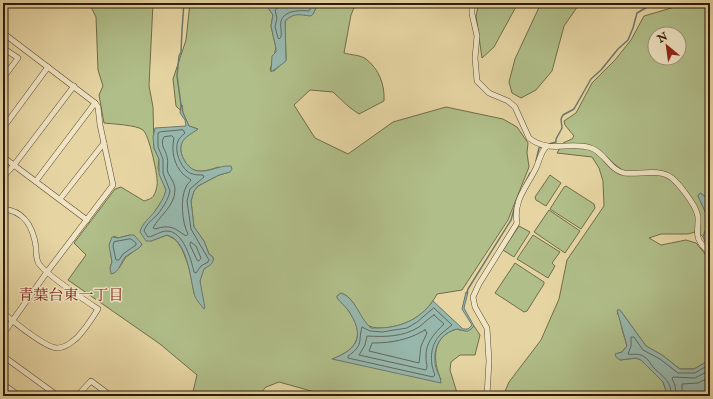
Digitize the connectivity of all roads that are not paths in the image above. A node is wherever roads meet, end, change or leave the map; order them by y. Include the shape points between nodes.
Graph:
1 (472, 3) edge
2 (3, 33) edge
3 (3, 48) edge
4 (48, 67) junction
5 (3, 78) edge
6 (74, 86) junction
7 (95, 103) junction
8 (3, 128) edge
9 (104, 142) junction
10 (547, 146) junction
11 (3, 157) edge
12 (14, 165) junction
13 (3, 177) edge
14 (36, 181) junction
15 (60, 200) junction
16 (3, 208) edge
17 (87, 220) junction
18 (710, 254) edge
19 (47, 272) junction
20 (3, 313) edge
21 (13, 321) junction
22 (3, 334) edge
23 (3, 356) edge
24 (4, 387) edge
25 (19, 396) edge
26 (58, 396) edge
27 (77, 396) edge
28 (111, 396) edge
29 (487, 396) edge

1 - 10 street via 477,36 477,81 489,93 515,107 529,138
2 - 4 street
3 - 5 street via 18,58
4 - 6 street
4 - 8 street
6 - 7 street
6 - 12 street
7 - 9 street via 98,107
7 - 14 street
9 - 15 street
9 - 17 street via 113,186
10 - 18 street via 590,147 624,173 657,173 671,177 698,213 698,237
10 - 29 street via 521,196 516,213 517,223 473,297 487,328
11 - 12 street
12 - 13 street
12 - 14 street
14 - 15 street
15 - 17 street
16 - 19 street via 20,215 32,228 38,262
17 - 19 street
19 - 21 street
19 - 21 street via 98,309 74,341 57,348 44,343
20 - 21 street
21 - 22 street
23 - 26 street
24 - 25 street
27 - 28 street via 91,382

